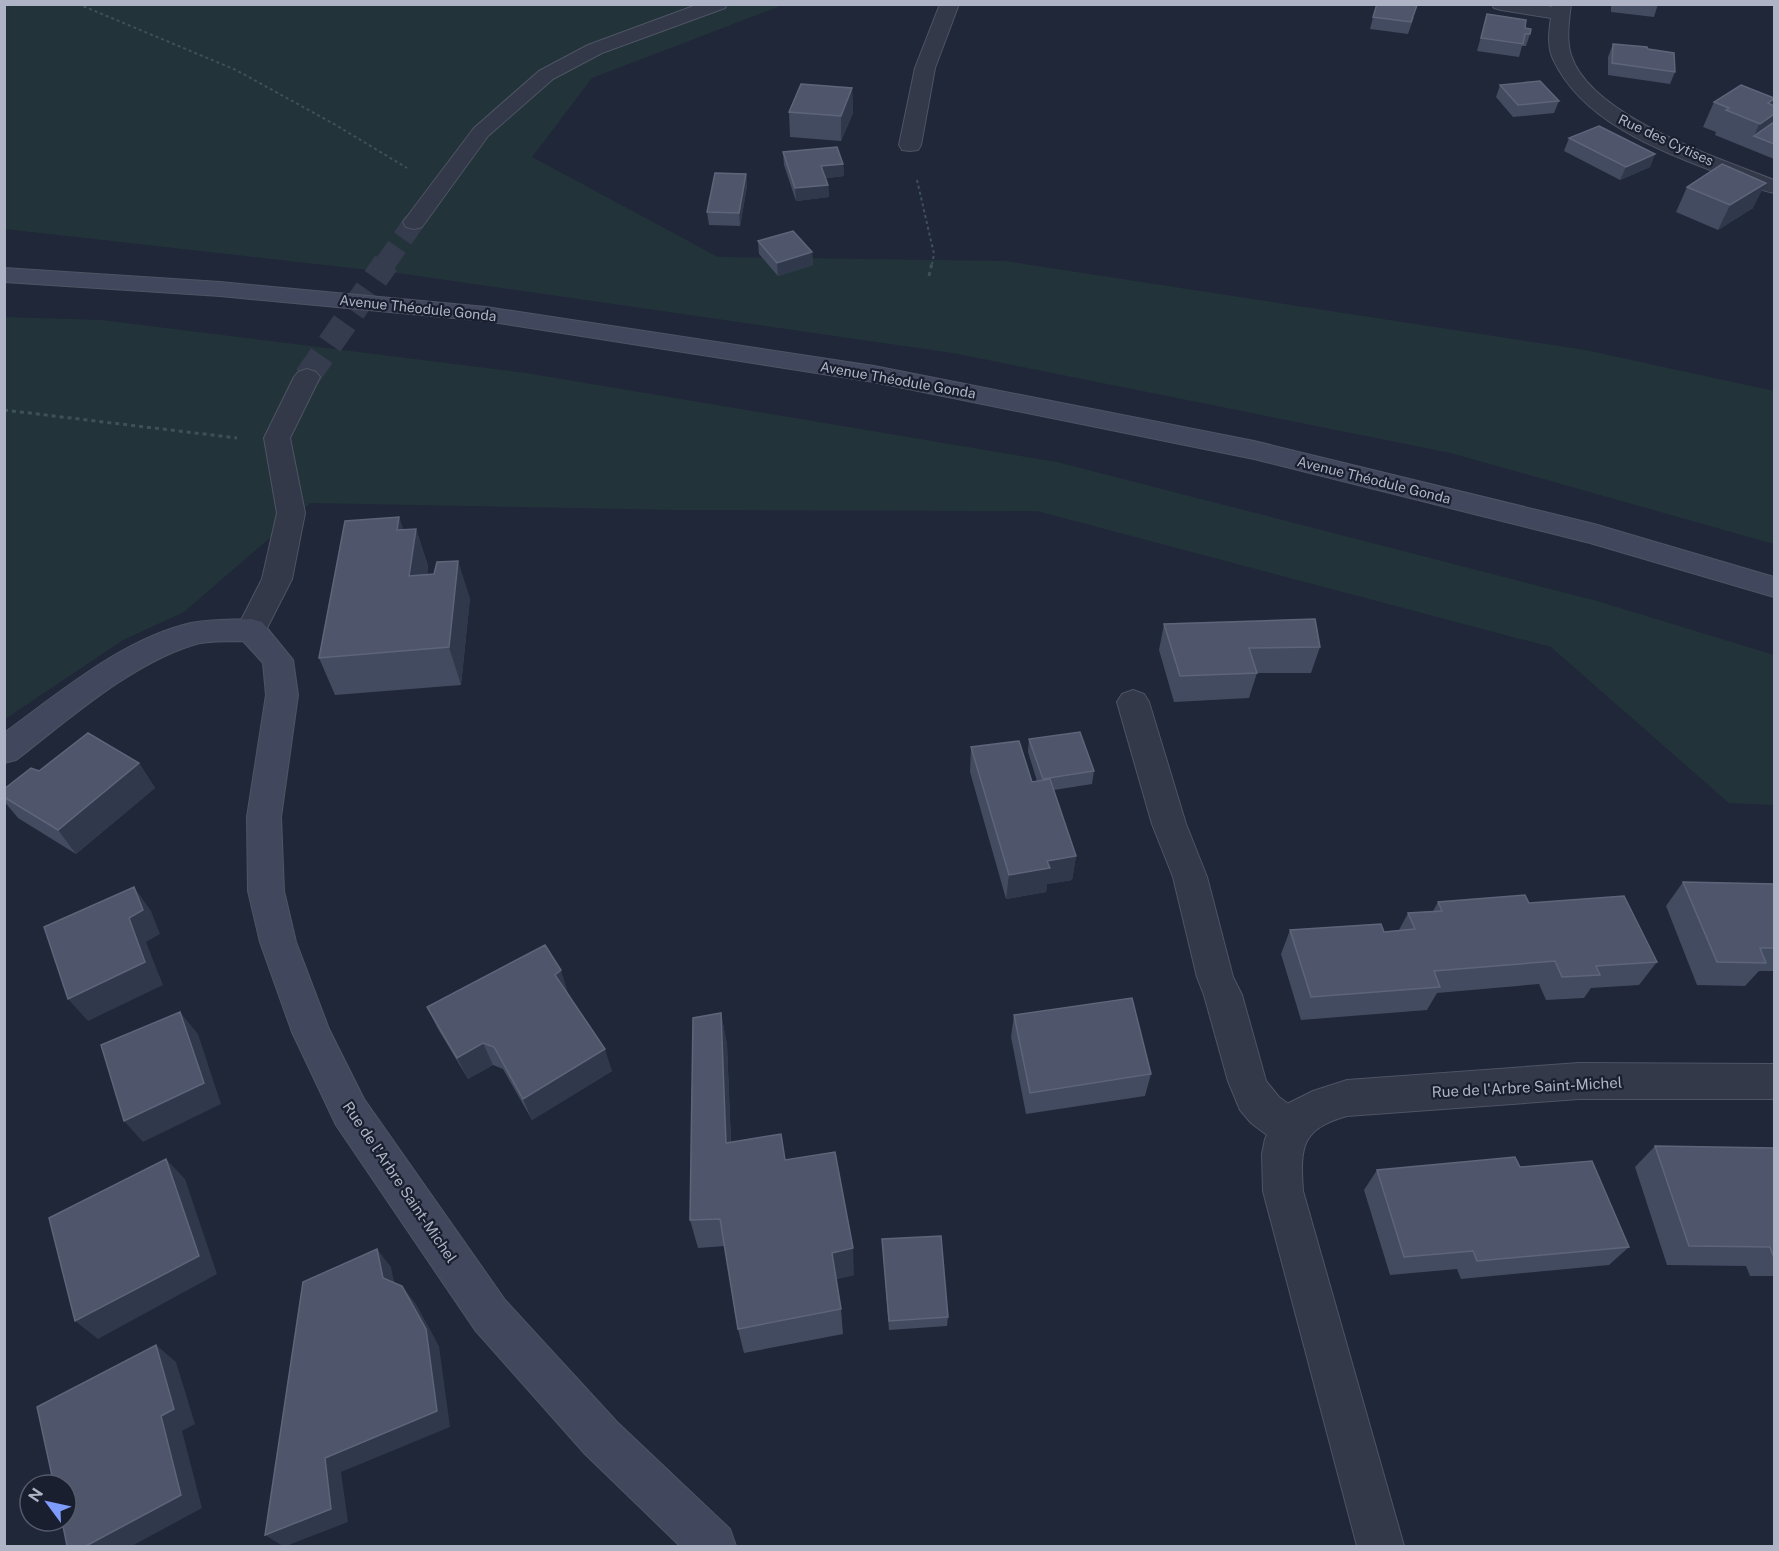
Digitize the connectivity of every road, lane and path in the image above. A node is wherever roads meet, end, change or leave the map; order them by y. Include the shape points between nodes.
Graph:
1 (78, 4) edge
2 (718, 4) edge
3 (950, 4) edge
4 (1501, 4) edge
5 (1562, 9) edge
6 (909, 144) joint
7 (1774, 187) edge
8 (437, 191) junction
9 (414, 222) tunnel mouth
10 (4, 275) edge
11 (929, 276) dead end
12 (307, 376) tunnel mouth
13 (4, 410) edge
14 (277, 438) junction
15 (1774, 587) edge
16 (251, 630) junction
17 (1133, 702) dead end
18 (4, 751) edge
19 (1774, 1082) edge
20 (1289, 1128) junction
21 (713, 1546) edge
22 (1380, 1546) edge

1 - 8 path via 236,70 334,124
2 - 8 street via 596,49 546,75 481,132
3 - 6 street via 926,68
4 - 5 street
5 - 7 street, Rue des Cytises via 1562,57 1577,85 1615,116 1668,144
6 - 11 path via 934,254
8 - 9 street
10 - 15 main road, Avenue Théodule Gonda via 220,289 486,314 874,374 1254,450 1594,534
12 - 14 street
13 - 14 path via 221,437
14 - 16 street via 291,513 278,579
16 - 18 main road via 189,635 132,662
16 - 21 main road, Rue de l'Arbre Saint-Michel via 278,660 282,695 264,817 266,891 278,942 311,1032 350,1112 490,1315 601,1438
17 - 20 street via 1169,824 1190,877 1247,1081 1264,1110
19 - 20 street, Rue de l'Arbre Saint-Michel via 1579,1082 1347,1098 1320,1105
20 - 22 street via 1283,1140 1283,1191

